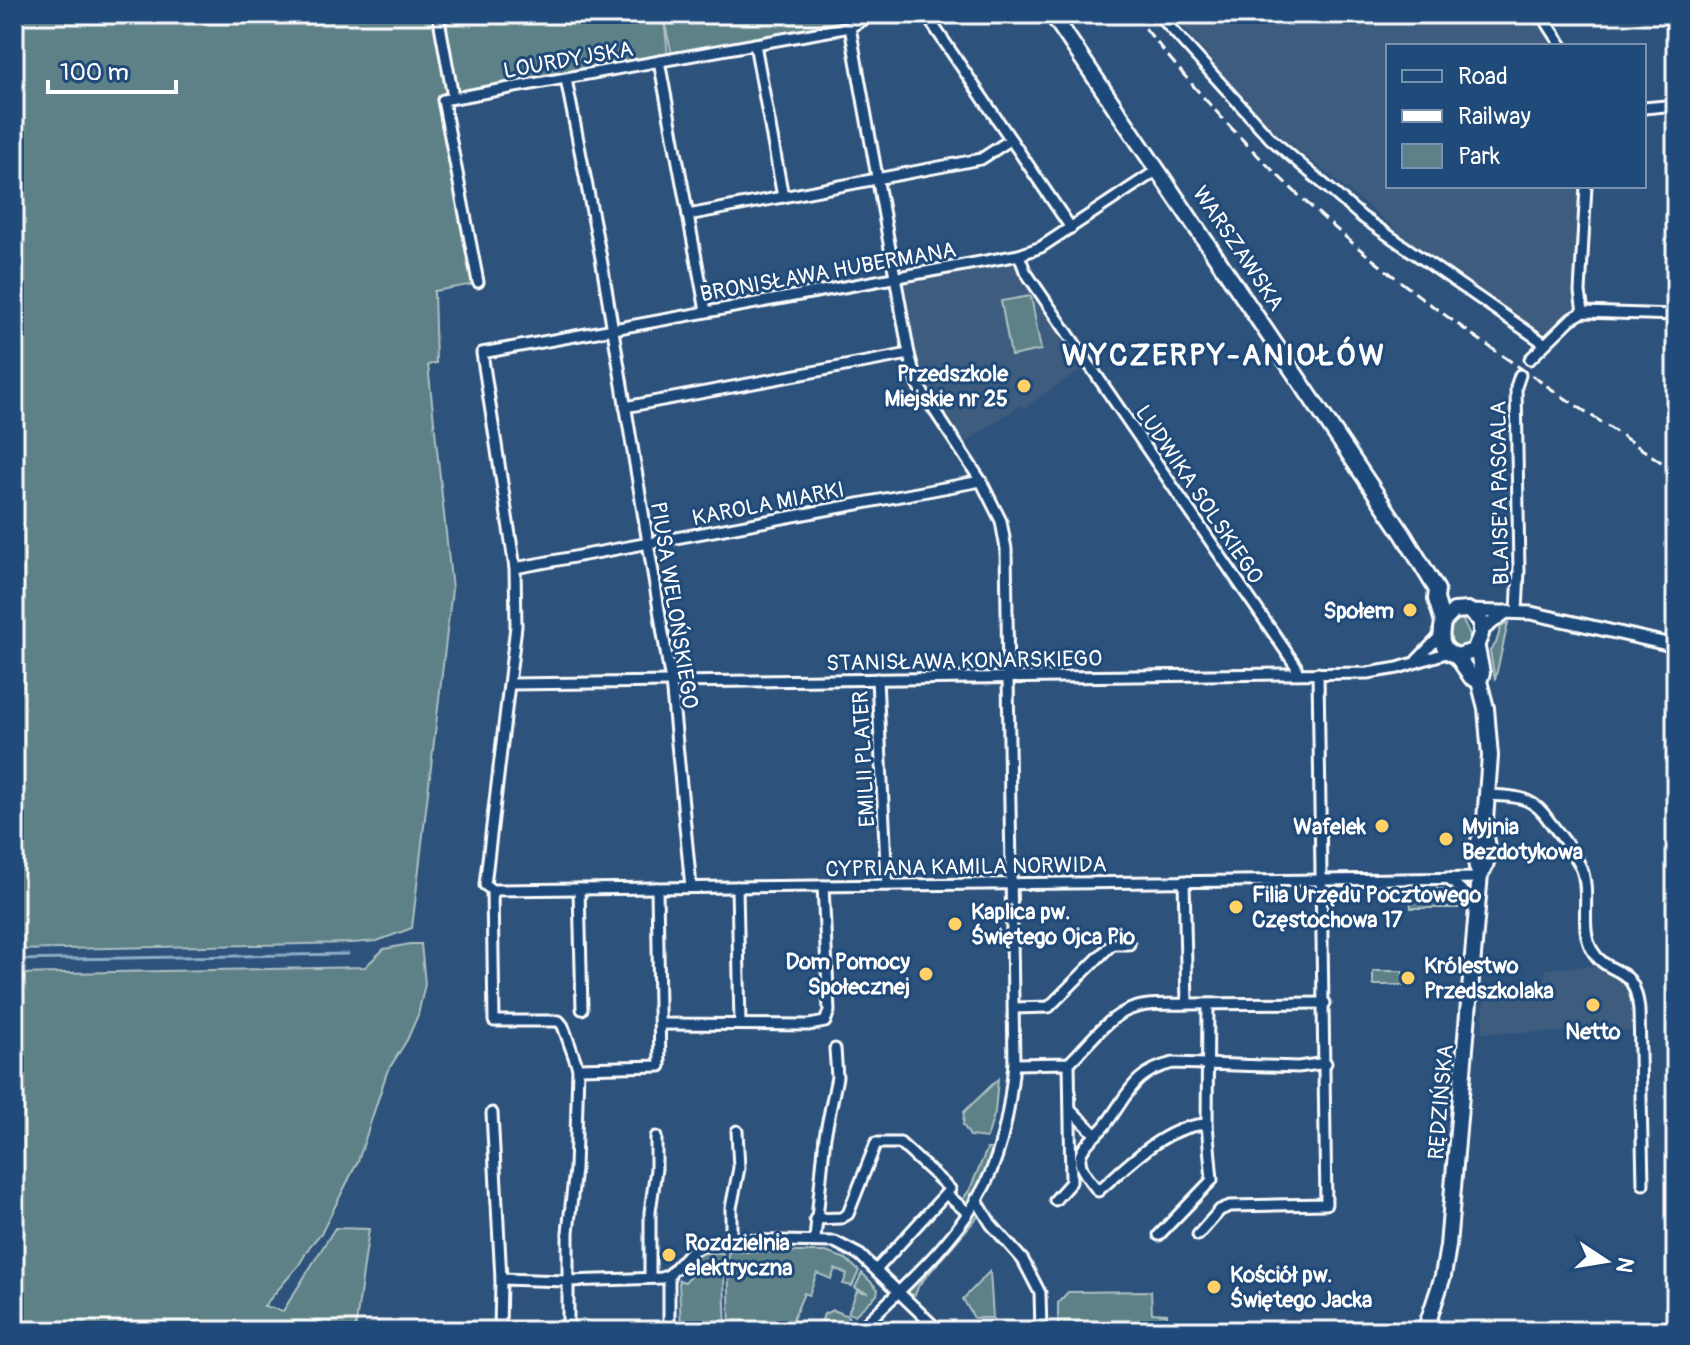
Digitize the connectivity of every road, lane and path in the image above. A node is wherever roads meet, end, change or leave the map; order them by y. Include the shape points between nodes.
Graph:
1 (438, 14) edge
2 (874, 14) edge
3 (1052, 14) edge
4 (1158, 14) edge
5 (1522, 14) edge
6 (1564, 14) edge
7 (1544, 18) junction
8 (931, 22) dead end
9 (850, 27) junction
10 (755, 44) junction
11 (1561, 44) edge
12 (659, 61) junction
13 (566, 79) junction
14 (453, 97) junction
15 (1676, 105) edge
16 (1646, 108) edge
17 (1010, 140) junction
18 (1159, 169) junction
19 (877, 180) junction
20 (1586, 188) edge
21 (783, 197) junction
22 (688, 215) junction
23 (1071, 228) junction
24 (1019, 255) junction
25 (896, 278) junction
26 (478, 282) dead end
27 (706, 311) junction
28 (1583, 312) junction
29 (1676, 315) edge
30 (613, 329) junction
31 (1544, 343) junction
32 (909, 354) junction
33 (1530, 359) dead end
34 (1520, 375) dead end
35 (625, 407) junction
36 (981, 481) junction
37 (647, 545) junction
38 (515, 568) junction
39 (1437, 590) junction
40 (1468, 610) junction
41 (1511, 612) junction
42 (1442, 629) junction
43 (1481, 631) junction
44 (1676, 646) edge
45 (1477, 648) junction
46 (1453, 654) junction
47 (1417, 660) junction
48 (1297, 673) junction
49 (1318, 673) junction
50 (1009, 677) junction
51 (877, 679) junction
52 (1479, 681) junction
53 (671, 682) junction
54 (510, 684) junction
55 (1487, 795) junction
56 (1480, 876) junction
57 (1447, 878) junction
58 (1322, 880) junction
59 (1184, 881) junction
60 (1011, 883) junction
61 (887, 885) junction
62 (823, 886) junction
63 (691, 887) junction
64 (737, 887) junction
65 (489, 888) junction
66 (657, 888) junction
67 (579, 889) junction
68 (1478, 904) junction
69 (1129, 944) dead end
70 (1325, 1003) junction
71 (1187, 1004) junction
72 (1208, 1005) junction
73 (1014, 1008) junction
74 (582, 1009) dead end
75 (660, 1024) junction
76 (740, 1024) junction
77 (835, 1049) dead end
78 (1069, 1063) junction
79 (1326, 1063) junction
80 (1014, 1064) junction
81 (1208, 1064) junction
82 (578, 1068) junction
83 (1071, 1110) junction
84 (492, 1113) dead end
85 (1207, 1124) junction
86 (737, 1131) dead end
87 (1096, 1135) junction
88 (656, 1137) dead end
89 (1643, 1184) dead end
90 (946, 1194) junction
91 (976, 1199) junction
92 (1055, 1200) dead end
93 (967, 1212) junction
94 (815, 1219) junction
95 (1159, 1235) dead end
96 (1198, 1235) dead end
97 (815, 1239) junction
98 (731, 1240) junction
99 (876, 1270) junction
100 (669, 1275) junction
101 (650, 1278) junction
102 (501, 1279) junction
103 (567, 1281) junction
104 (898, 1292) junction
105 (500, 1331) edge
106 (568, 1331) edge
107 (669, 1331) edge
108 (858, 1331) edge
109 (939, 1331) edge
110 (1041, 1331) edge
111 (1425, 1331) edge

1 - 14 street
2 - 9 street, LOURDYJSKA
3 - 18 main road, WARSZAWSKA
4 - 31 street via 1270,138 1316,178 1362,217
5 - 7 street
6 - 7 street
7 - 11 street
8 - 17 street
9 - 10 street, LOURDYJSKA
9 - 19 street
10 - 12 street, LOURDYJSKA
10 - 21 street
12 - 13 street, LOURDYJSKA
12 - 22 street
13 - 14 street, LOURDYJSKA
13 - 30 street, PIUSA WELOŃSKIEGO
14 - 26 street via 443,100
15 - 16 street
17 - 19 street via 981,159
17 - 23 street
18 - 23 street, BRONISŁAWA HUBERMANA
18 - 39 main road, WARSZAWSKA
19 - 21 street
19 - 25 street
20 - 28 street
21 - 22 street
22 - 27 street
23 - 24 street, BRONISŁAWA HUBERMANA
24 - 25 street, BRONISŁAWA HUBERMANA
24 - 48 street, LUDWIKA SOLSKIEGO
25 - 27 street, BRONISŁAWA HUBERMANA
25 - 32 street
27 - 30 street, BRONISŁAWA HUBERMANA
28 - 29 street
28 - 31 street
30 - 35 street, PIUSA WELOŃSKIEGO
30 - 38 street, BRONISŁAWA HUBERMANA via 482,353
31 - 33 street
32 - 35 street
32 - 36 street via 917,384
34 - 41 street, BLAISE'A PASCALA via 1519,571
35 - 37 street, PIUSA WELOŃSKIEGO
36 - 37 street, KAROLA MIARKI
36 - 50 street via 1001,521 1006,549
37 - 38 street, KAROLA MIARKI
37 - 53 street, PIUSA WELOŃSKIEGO
38 - 54 street
39 - 40 main road, WARSZAWSKA
39 - 42 main road, WARSZAWSKA
40 - 41 street
40 - 42 main road via 1449,614
40 - 43 main road via 1481,621
41 - 43 street
41 - 44 street
42 - 46 main road via 1443,645
42 - 47 street
43 - 45 main road
45 - 46 main road
45 - 52 main road
46 - 47 street, STANISŁAWA KONARSKIEGO
46 - 52 main road
47 - 49 street, STANISŁAWA KONARSKIEGO via 1379,671
48 - 49 street, STANISŁAWA KONARSKIEGO
48 - 50 street, STANISŁAWA KONARSKIEGO
49 - 58 street
50 - 51 street, STANISŁAWA KONARSKIEGO
50 - 60 street
51 - 53 street, STANISŁAWA KONARSKIEGO
51 - 61 street, EMILII PLATER
52 - 55 main road via 1489,733
53 - 54 street, STANISŁAWA KONARSKIEGO
53 - 63 street, PIUSA WELOŃSKIEGO
54 - 65 street
55 - 56 main road via 1475,866
55 - 89 street via 1522,798 1538,806 1582,871 1593,952 1635,986
56 - 57 street, CYPRIANA KAMILA NORWIDA
56 - 68 main road, RĘDZIŃSKA
57 - 58 street, CYPRIANA KAMILA NORWIDA
57 - 68 street
58 - 59 street, CYPRIANA KAMILA NORWIDA
58 - 70 street
59 - 60 street, CYPRIANA KAMILA NORWIDA
59 - 71 street
60 - 61 street, CYPRIANA KAMILA NORWIDA
60 - 73 street
61 - 62 street, CYPRIANA KAMILA NORWIDA
62 - 64 street, CYPRIANA KAMILA NORWIDA
62 - 76 street via 825,1022
63 - 64 street, CYPRIANA KAMILA NORWIDA
63 - 66 street, CYPRIANA KAMILA NORWIDA
64 - 76 street
65 - 67 street, CYPRIANA KAMILA NORWIDA
65 - 82 street via 494,1021 559,1021
66 - 67 street, CYPRIANA KAMILA NORWIDA
66 - 75 street
67 - 74 street
68 - 111 main road, RĘDZIŃSKA via 1450,1230 1443,1276
69 - 73 street via 1109,947 1049,1007
70 - 72 street
70 - 79 street
71 - 72 street
71 - 78 street via 1131,1009
72 - 81 street
73 - 80 street
75 - 76 street
75 - 82 street via 660,1066
77 - 94 street via 837,1077
78 - 80 street
78 - 83 street
79 - 81 street
79 - 96 street via 1326,1204 1230,1206
80 - 91 street via 1004,1132
81 - 85 street
81 - 87 street via 1173,1063 1146,1073
82 - 103 street
83 - 87 street
83 - 92 street via 1071,1182
84 - 102 street
85 - 87 street via 1160,1140 1098,1191 1080,1161
85 - 95 street via 1212,1180
86 - 98 street via 739,1168
88 - 101 street
90 - 93 street
90 - 94 street via 950,1189 905,1146 879,1142 873,1145 848,1214
90 - 99 street
91 - 93 street
91 - 110 street via 1023,1260 1040,1293
93 - 104 street
94 - 97 street
97 - 98 street
97 - 99 street via 848,1247
98 - 100 street via 693,1251
99 - 104 street
100 - 101 street
100 - 107 street
101 - 103 street
102 - 103 street
102 - 105 street
103 - 106 street
104 - 108 street
104 - 109 street

